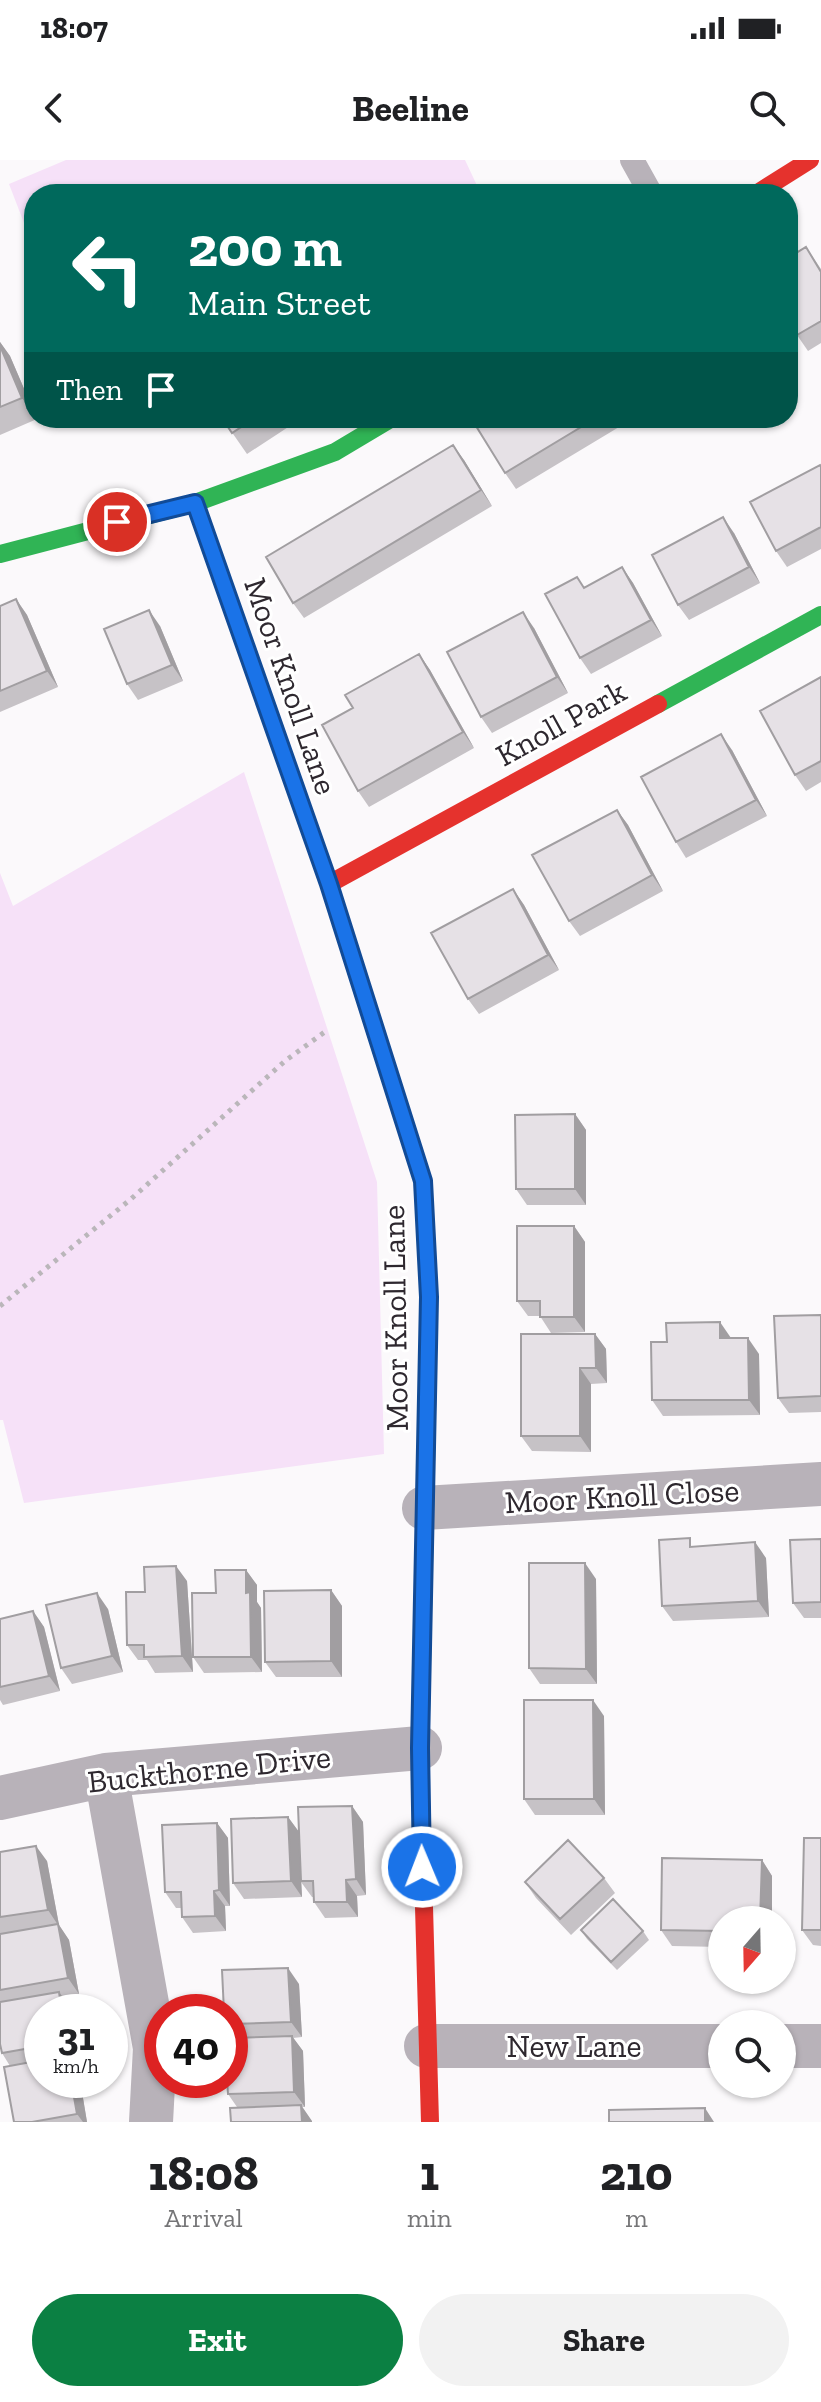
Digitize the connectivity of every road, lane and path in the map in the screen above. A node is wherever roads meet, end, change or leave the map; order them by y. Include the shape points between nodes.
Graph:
1 (632, 160) edge
2 (810, 160) edge
3 (645, 184) edge
4 (772, 184) edge
5 (375, 428) edge
6 (195, 503) junction
7 (0, 554) edge
8 (821, 615) edge
9 (329, 884) junction
10 (367, 1004) junction
11 (0, 1306) edge
12 (821, 1484) edge
13 (424, 1508) junction
14 (420, 1748) junction
15 (106, 1775) junction
16 (0, 1798) edge
17 (426, 2046) junction
18 (708, 2046) edge
19 (796, 2046) edge
20 (821, 2046) edge
21 (151, 2122) edge
22 (430, 2122) edge

1 - 3 lane
2 - 4 street
5 - 6 street via 335,452
6 - 7 street
6 - 9 street, Moor Knoll Lane
8 - 9 street, Knoll Park
9 - 10 street, Moor Knoll Lane
10 - 11 path via 285,1061 131,1199
10 - 13 street, Moor Knoll Lane via 423,1181 429,1297
12 - 13 street, Moor Knoll Close
13 - 14 street, Moor Knoll Lane
14 - 15 street, Buckthorne Drive
14 - 17 street, Moor Knoll Lane
15 - 16 street, Buckthorne Drive
15 - 21 street via 155,2048
17 - 18 street, New Lane
17 - 22 street, Moor Knoll Lane
19 - 20 street

